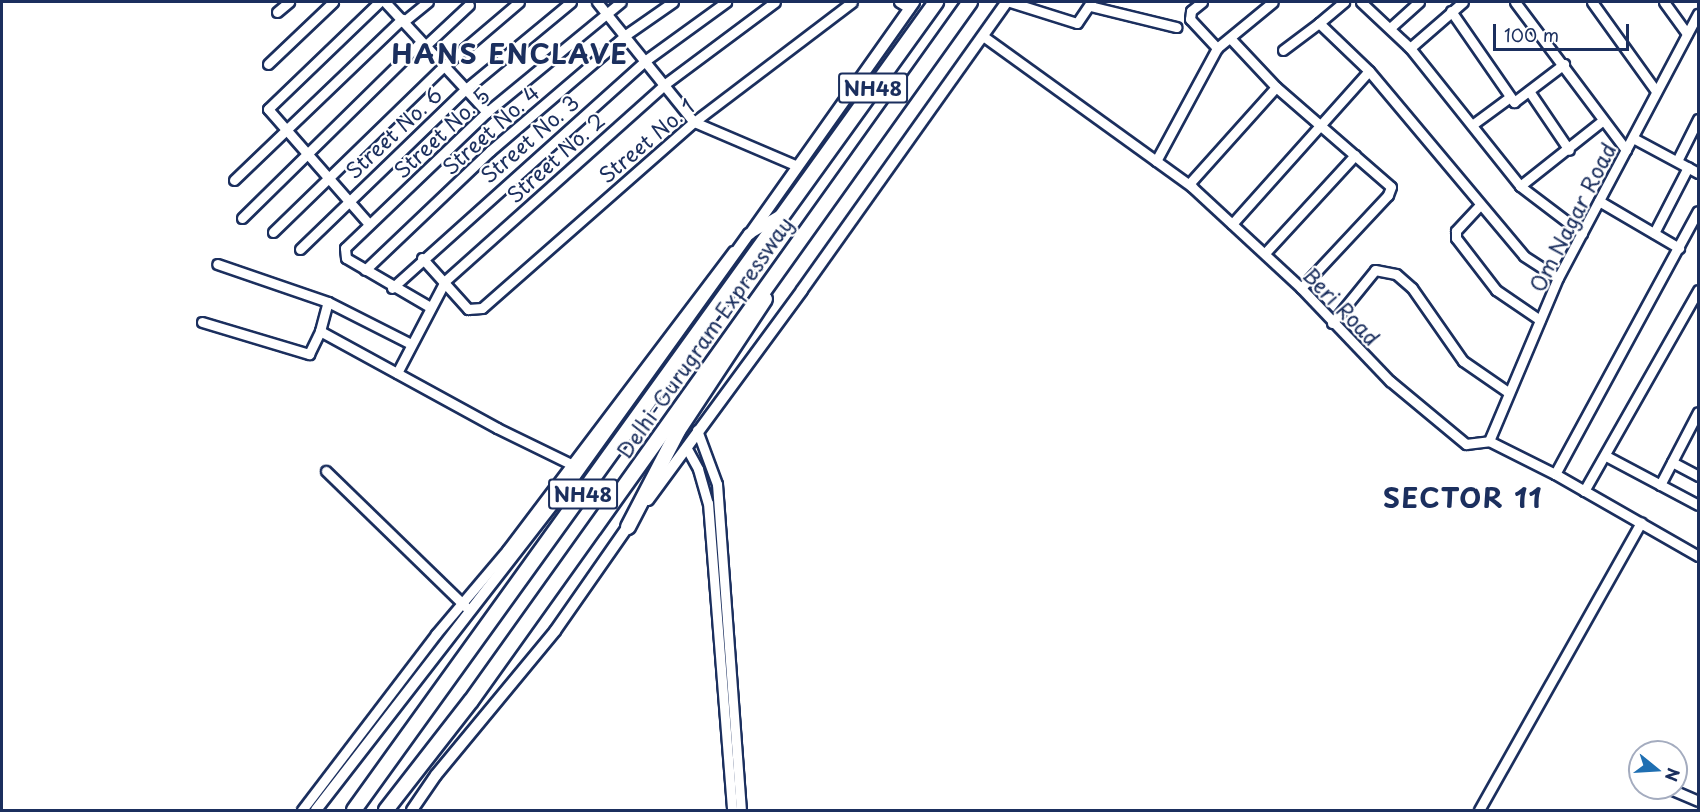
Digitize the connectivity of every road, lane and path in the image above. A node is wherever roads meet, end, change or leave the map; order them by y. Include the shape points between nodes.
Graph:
1 (289, 2) edge
2 (333, 2) edge
3 (379, 2) edge
4 (385, 2) edge
5 (428, 2) edge
6 (519, 2) edge
7 (571, 2) edge
8 (597, 2) edge
9 (621, 2) edge
10 (673, 2) edge
11 (726, 2) edge
12 (776, 2) edge
13 (852, 2) edge
14 (899, 2) edge
15 (936, 2) edge
16 (969, 2) edge
17 (1008, 2) edge
18 (1202, 2) edge
19 (1273, 2) edge
20 (1344, 2) edge
21 (1361, 2) edge
22 (1419, 2) edge
23 (1463, 2) edge
24 (1515, 2) edge
25 (1592, 2) edge
26 (1664, 2) edge
27 (1091, 4) edge
28 (469, 5) dead end
29 (912, 5) edge
30 (277, 12) dead end
31 (1451, 12) junction
32 (605, 13) junction
33 (1698, 14) edge
34 (402, 20) junction
35 (1319, 24) junction
36 (1176, 27) dead end
37 (1390, 28) junction
38 (627, 34) junction
39 (1687, 34) junction
40 (983, 36) junction
41 (1230, 38) junction
42 (423, 44) junction
43 (1217, 48) junction
44 (1410, 48) junction
45 (1283, 50) dead end
46 (646, 60) junction
47 (268, 64) dead end
48 (1564, 64) junction
49 (445, 65) junction
50 (1369, 71) junction
51 (665, 84) junction
52 (1276, 87) junction
53 (467, 88) junction
54 (1529, 92) junction
55 (1656, 92) junction
56 (1510, 97) junction
57 (487, 112) junction
58 (1698, 119) edge
59 (1602, 121) junction
60 (694, 122) junction
61 (1323, 124) junction
62 (1472, 125) junction
63 (285, 131) junction
64 (1633, 138) junction
65 (1569, 150) junction
66 (1626, 150) junction
67 (305, 154) junction
68 (1355, 155) junction
69 (1156, 161) junction
70 (1677, 161) junction
71 (797, 166) junction
72 (1688, 167) junction
73 (1698, 173) edge
74 (328, 176) junction
75 (234, 180) dead end
76 (1189, 184) junction
77 (1520, 186) junction
78 (348, 200) junction
79 (1599, 201) junction
80 (1479, 206) junction
81 (1698, 211) edge
82 (782, 214) junction
83 (242, 218) dead end
84 (369, 224) junction
85 (1232, 224) junction
86 (273, 232) dead end
87 (1582, 233) junction
88 (1654, 233) junction
89 (749, 234) junction
90 (1679, 248) junction
91 (300, 249) dead end
92 (1265, 254) junction
93 (422, 258) junction
94 (783, 262) junction
95 (217, 264) dead end
96 (365, 270) junction
97 (1558, 278) junction
98 (445, 281) junction
99 (392, 288) junction
100 (1301, 288) junction
101 (1698, 290) edge
102 (328, 302) junction
103 (430, 307) junction
104 (1540, 320) junction
105 (202, 322) dead end
106 (1332, 323) junction
107 (320, 331) junction
108 (411, 344) junction
109 (397, 373) junction
110 (1508, 392) junction
111 (1698, 412) edge
112 (697, 430) junction
113 (1489, 441) junction
114 (686, 447) junction
115 (1606, 456) junction
116 (1672, 462) junction
117 (576, 467) junction
118 (326, 471) dead end
119 (1555, 474) junction
120 (1698, 476) edge
121 (1660, 485) junction
122 (1584, 491) junction
123 (1698, 505) edge
124 (1641, 523) junction
125 (628, 528) junction
126 (1698, 556) edge
127 (461, 603) junction
128 (472, 612) junction
129 (302, 810) edge
130 (316, 810) edge
131 (354, 810) edge
132 (386, 810) edge
133 (412, 810) edge
134 (732, 810) edge
135 (741, 810) edge
136 (1479, 810) edge

1 - 30 street
2 - 47 street
3 - 63 street via 268,108
4 - 34 street
5 - 34 street
6 - 49 street
7 - 53 street, Street No. 6
8 - 32 street
9 - 32 street, Street No. 5
10 - 38 street, Street No. 4
11 - 46 street, Street No. 3
12 - 51 street, Street No. 2
13 - 60 street, Street No. 1
14 - 29 street
15 - 82 highway, Delhi-Gurugram Expressway / NH48
16 - 94 highway, Delhi-Gurugram Expressway / NH48
17 - 27 street via 1077,23
17 - 40 main road
18 - 43 street via 1191,11 1190,18
19 - 41 street
20 - 35 street
21 - 37 street
22 - 37 street
23 - 31 street
24 - 48 street
25 - 55 street
26 - 39 street
27 - 36 street
28 - 42 street
29 - 71 main road
31 - 44 street
31 - 56 street
32 - 38 street
32 - 57 street, Street No. 5
33 - 39 street, Om Nagar Road
34 - 42 street
34 - 63 street
35 - 45 street
35 - 50 street
37 - 44 street
38 - 46 street
38 - 96 street, Street No. 4 via 490,151
39 - 55 street, Om Nagar Road
40 - 69 street, Beri Road
40 - 112 main road
41 - 43 street
41 - 52 street
42 - 49 street
42 - 67 street
43 - 69 street
44 - 62 street
46 - 51 street
46 - 93 street, Street No. 3
48 - 54 street
48 - 59 street
49 - 53 street
49 - 74 street
50 - 61 street
50 - 80 street
51 - 60 street
51 - 98 street, Street No. 2
52 - 61 street
52 - 76 street
53 - 57 street
53 - 78 street, Street No. 6
54 - 56 street via 1516,102
54 - 65 street
55 - 64 street, Om Nagar Road
56 - 62 street
57 - 84 street, Street No. 5
58 - 70 street
59 - 65 street
59 - 66 street
60 - 71 street
60 - 98 street, Street No. 1 via 482,308 468,309
61 - 68 street
61 - 85 street
62 - 77 street
63 - 67 street
63 - 75 street
64 - 66 street, Om Nagar Road
64 - 70 street
65 - 77 street
66 - 79 street, Om Nagar Road
67 - 74 street
67 - 83 street
68 - 92 street
68 - 100 street via 1391,190
69 - 76 street, Beri Road
70 - 72 street
71 - 89 main road
72 - 73 street
72 - 88 street
74 - 78 street
74 - 86 street
76 - 85 street, Beri Road
77 - 87 street
78 - 84 street
78 - 91 street, Street No. 6
79 - 87 street, Om Nagar Road
79 - 88 street
80 - 97 street via 1524,256
80 - 104 street via 1456,231 1456,238 1496,290
81 - 90 street
82 - 89 main road
82 - 131 highway, Delhi-Gurugram Expressway / NH48
84 - 96 street, Street No. 5 via 345,248 344,256
85 - 92 street, Beri Road
87 - 97 street, Om Nagar Road
88 - 90 street
89 - 117 main road
90 - 119 street
92 - 100 street, Beri Road
93 - 98 street
93 - 99 street, Street No. 3
94 - 125 highway via 756,318 678,431
94 - 132 highway, Delhi-Gurugram Expressway / NH48 via 471,700
95 - 102 street
96 - 99 street
97 - 104 street, Om Nagar Road
98 - 103 street, Street No. 2
99 - 103 street
100 - 106 street, Beri Road
101 - 115 street
102 - 107 street
102 - 108 street
103 - 108 street, Street No. 2
104 - 110 street, Om Nagar Road
105 - 107 street via 309,354
106 - 110 street via 1375,270 1396,274 1412,288 1463,361
106 - 113 street, Beri Road via 1390,381 1466,444
107 - 109 street
108 - 109 street, Street No. 2
109 - 117 street
110 - 113 street, Om Nagar Road
111 - 116 street
112 - 114 main road
112 - 135 street via 717,484
113 - 119 street, Beri Road
114 - 125 main road
114 - 134 street via 698,469 708,503
115 - 121 street
115 - 122 street
116 - 120 street
116 - 121 street
117 - 127 street
117 - 128 main road
118 - 127 street
119 - 122 street, Beri Road
121 - 123 street
122 - 124 street, Beri Road
124 - 126 street, Beri Road
124 - 136 street
125 - 133 main road via 555,631 436,775
127 - 128 street
127 - 129 street
128 - 130 main road

